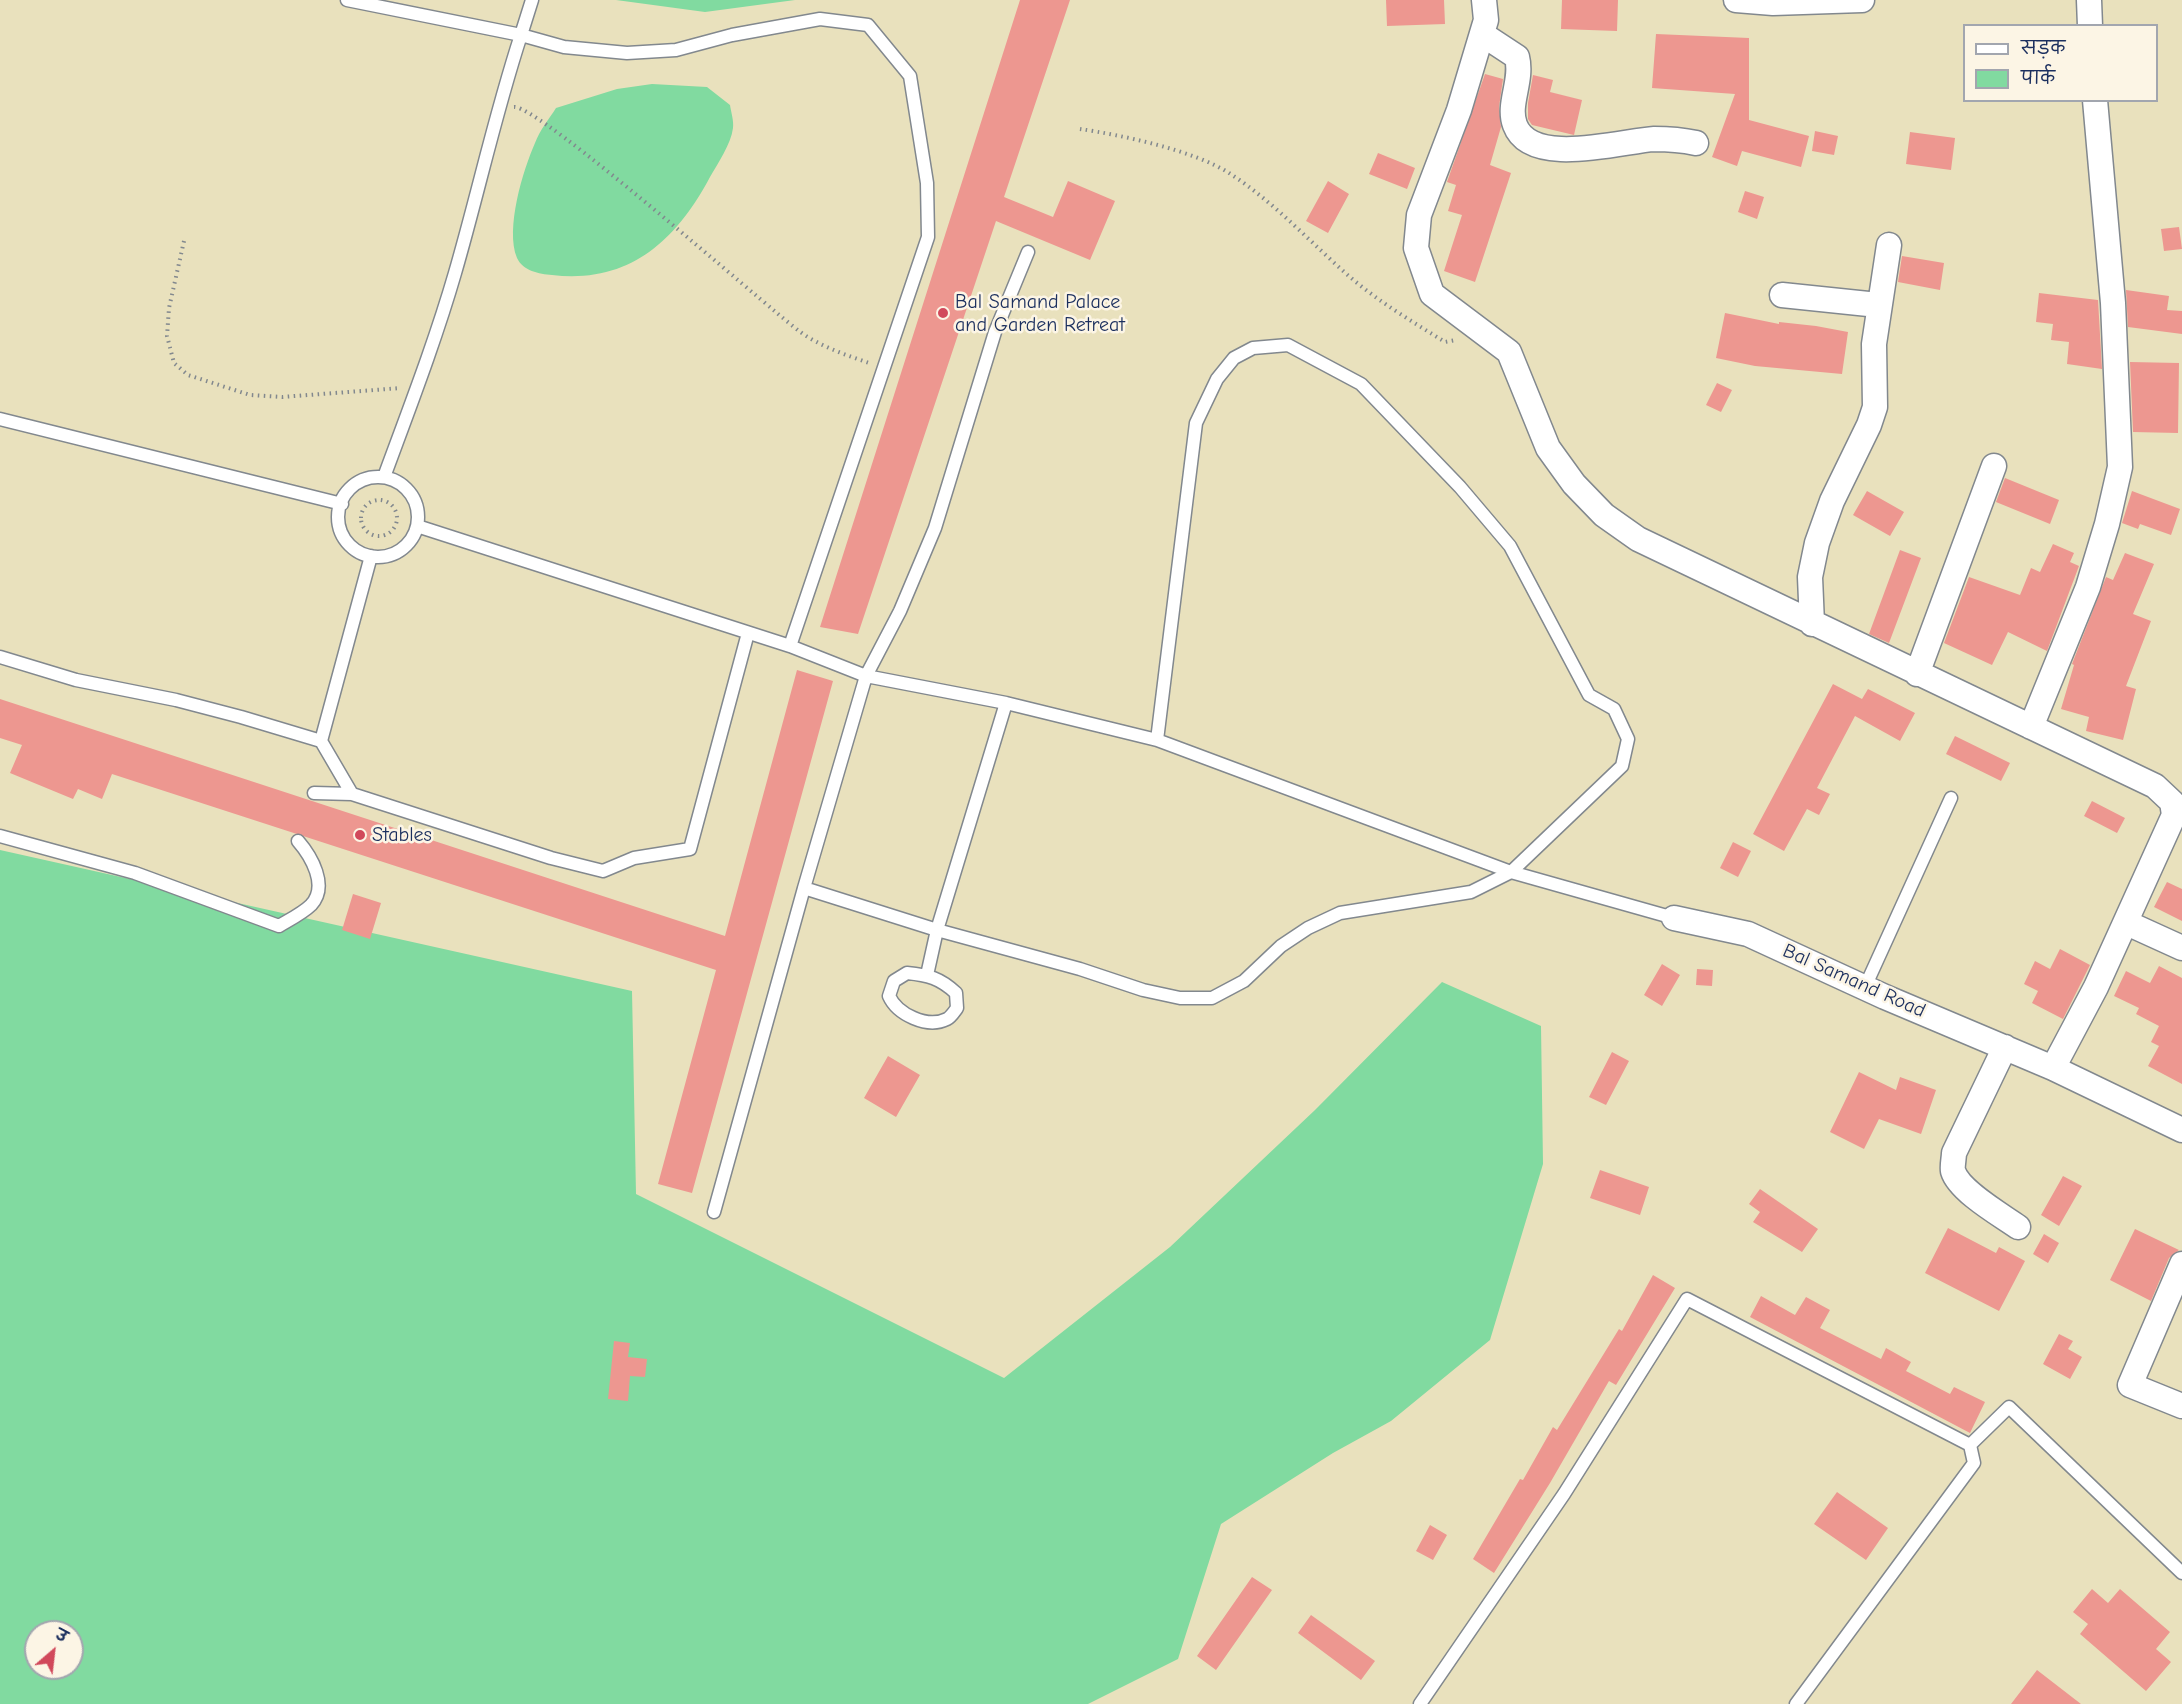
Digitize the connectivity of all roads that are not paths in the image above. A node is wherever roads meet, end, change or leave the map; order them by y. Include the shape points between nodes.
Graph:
1 (347, 0) edge
2 (532, 0) edge
3 (1485, 0) edge
4 (1736, 0) edge
5 (1841, 0) edge
6 (1862, 0) edge
7 (2089, 0) edge
8 (394, 5) edge
9 (2090, 24) edge
10 (1482, 34) junction
11 (521, 35) junction
12 (2095, 102) edge
13 (1696, 143) dead end
14 (1889, 245) dead end
15 (1028, 252) dead end
16 (1782, 295) dead end
17 (1878, 304) junction
18 (0, 419) edge
19 (1994, 466) dead end
20 (384, 477) junction
21 (342, 504) junction
22 (417, 526) junction
23 (371, 556) junction
24 (1812, 624) junction
25 (748, 633) junction
26 (790, 646) junction
27 (0, 657) edge
28 (1917, 674) junction
29 (866, 676) junction
30 (1006, 703) junction
31 (2031, 727) junction
32 (1157, 740) junction
33 (321, 741) junction
34 (2179, 791) edge
35 (314, 793) dead end
36 (352, 794) junction
37 (1951, 798) dead end
38 (0, 836) edge
39 (297, 841) dead end
40 (1511, 872) junction
41 (804, 888) junction
42 (1674, 918) joint
43 (2127, 923) junction
44 (937, 930) junction
45 (2182, 948) edge
46 (927, 975) junction
47 (1865, 987) junction
48 (2005, 1047) junction
49 (2053, 1068) junction
50 (2182, 1130) edge
51 (714, 1212) dead end
52 (2018, 1227) dead end
53 (2182, 1264) edge
54 (2182, 1406) edge
55 (1970, 1445) junction
56 (2182, 1573) edge
57 (1420, 1704) edge
58 (1796, 1704) edge

1 - 8 lane
2 - 11 lane
3 - 10 street
4 - 5 street
5 - 6 street
7 - 9 street
8 - 11 lane
10 - 13 street via 1517,57 1520,72 1512,113 1516,128 1526,138 1546,148 1584,150 1652,140
10 - 24 street via 1419,215 1416,248 1432,294 1509,352 1548,448 1604,515 1638,539
11 - 20 lane via 497,107 455,273
11 - 26 lane via 564,47 627,53 676,50 732,35 820,20 840,21 868,25 910,76 923,151 928,237
12 - 31 street via 2113,303 2120,467 2108,524 2088,587
14 - 17 street
15 - 29 lane via 994,332 935,528 900,611
16 - 17 street
17 - 24 street via 1875,407 1817,543 1810,577
18 - 21 lane
19 - 28 street
20 - 21 lane via 360,480 345,493
20 - 22 lane via 403,485 412,496 417,507
21 - 23 lane via 338,517 341,533 351,546
22 - 23 lane via 399,551
22 - 25 lane, Bal Samand Road
23 - 33 lane
24 - 28 street
25 - 26 lane, Bal Samand Road
25 - 36 lane via 690,849 634,858 603,871
26 - 29 lane, Bal Samand Road
27 - 33 lane via 76,680 176,700
28 - 31 street
29 - 30 lane, Bal Samand Road
29 - 41 lane
30 - 32 lane, Bal Samand Road
30 - 44 lane
31 - 34 street via 2155,786
32 - 40 lane, Bal Samand Road
32 - 40 lane via 1196,423 1217,379 1234,358 1253,348 1288,345 1360,384 1460,487 1510,546 1589,695 1614,709 1628,739 1622,766
33 - 36 lane
34 - 43 street via 2174,815
35 - 36 lane
37 - 47 lane
38 - 39 lane via 135,873 279,926 311,905 319,891 312,858
40 - 42 lane, Bal Samand Road
40 - 44 lane via 1471,892 1340,913 1308,928 1281,946 1244,981 1212,998 1180,998 1143,990
41 - 44 lane
41 - 51 lane
42 - 47 street, Bal Samand Road via 1748,934
43 - 45 street
43 - 49 street
44 - 46 lane
46 - 46 lane via 942,980 956,993 957,1008 948,1019 932,1022 894,1008 889,996 894,981 907,973
47 - 48 street, Bal Samand Road
48 - 49 street, Bal Samand Road
48 - 52 street via 1954,1152 1953,1170 1971,1193
49 - 50 street, Bal Samand Road
53 - 54 street via 2130,1385
55 - 56 lane via 2009,1407
55 - 57 lane via 1687,1299 1564,1494
55 - 58 lane via 1974,1463

